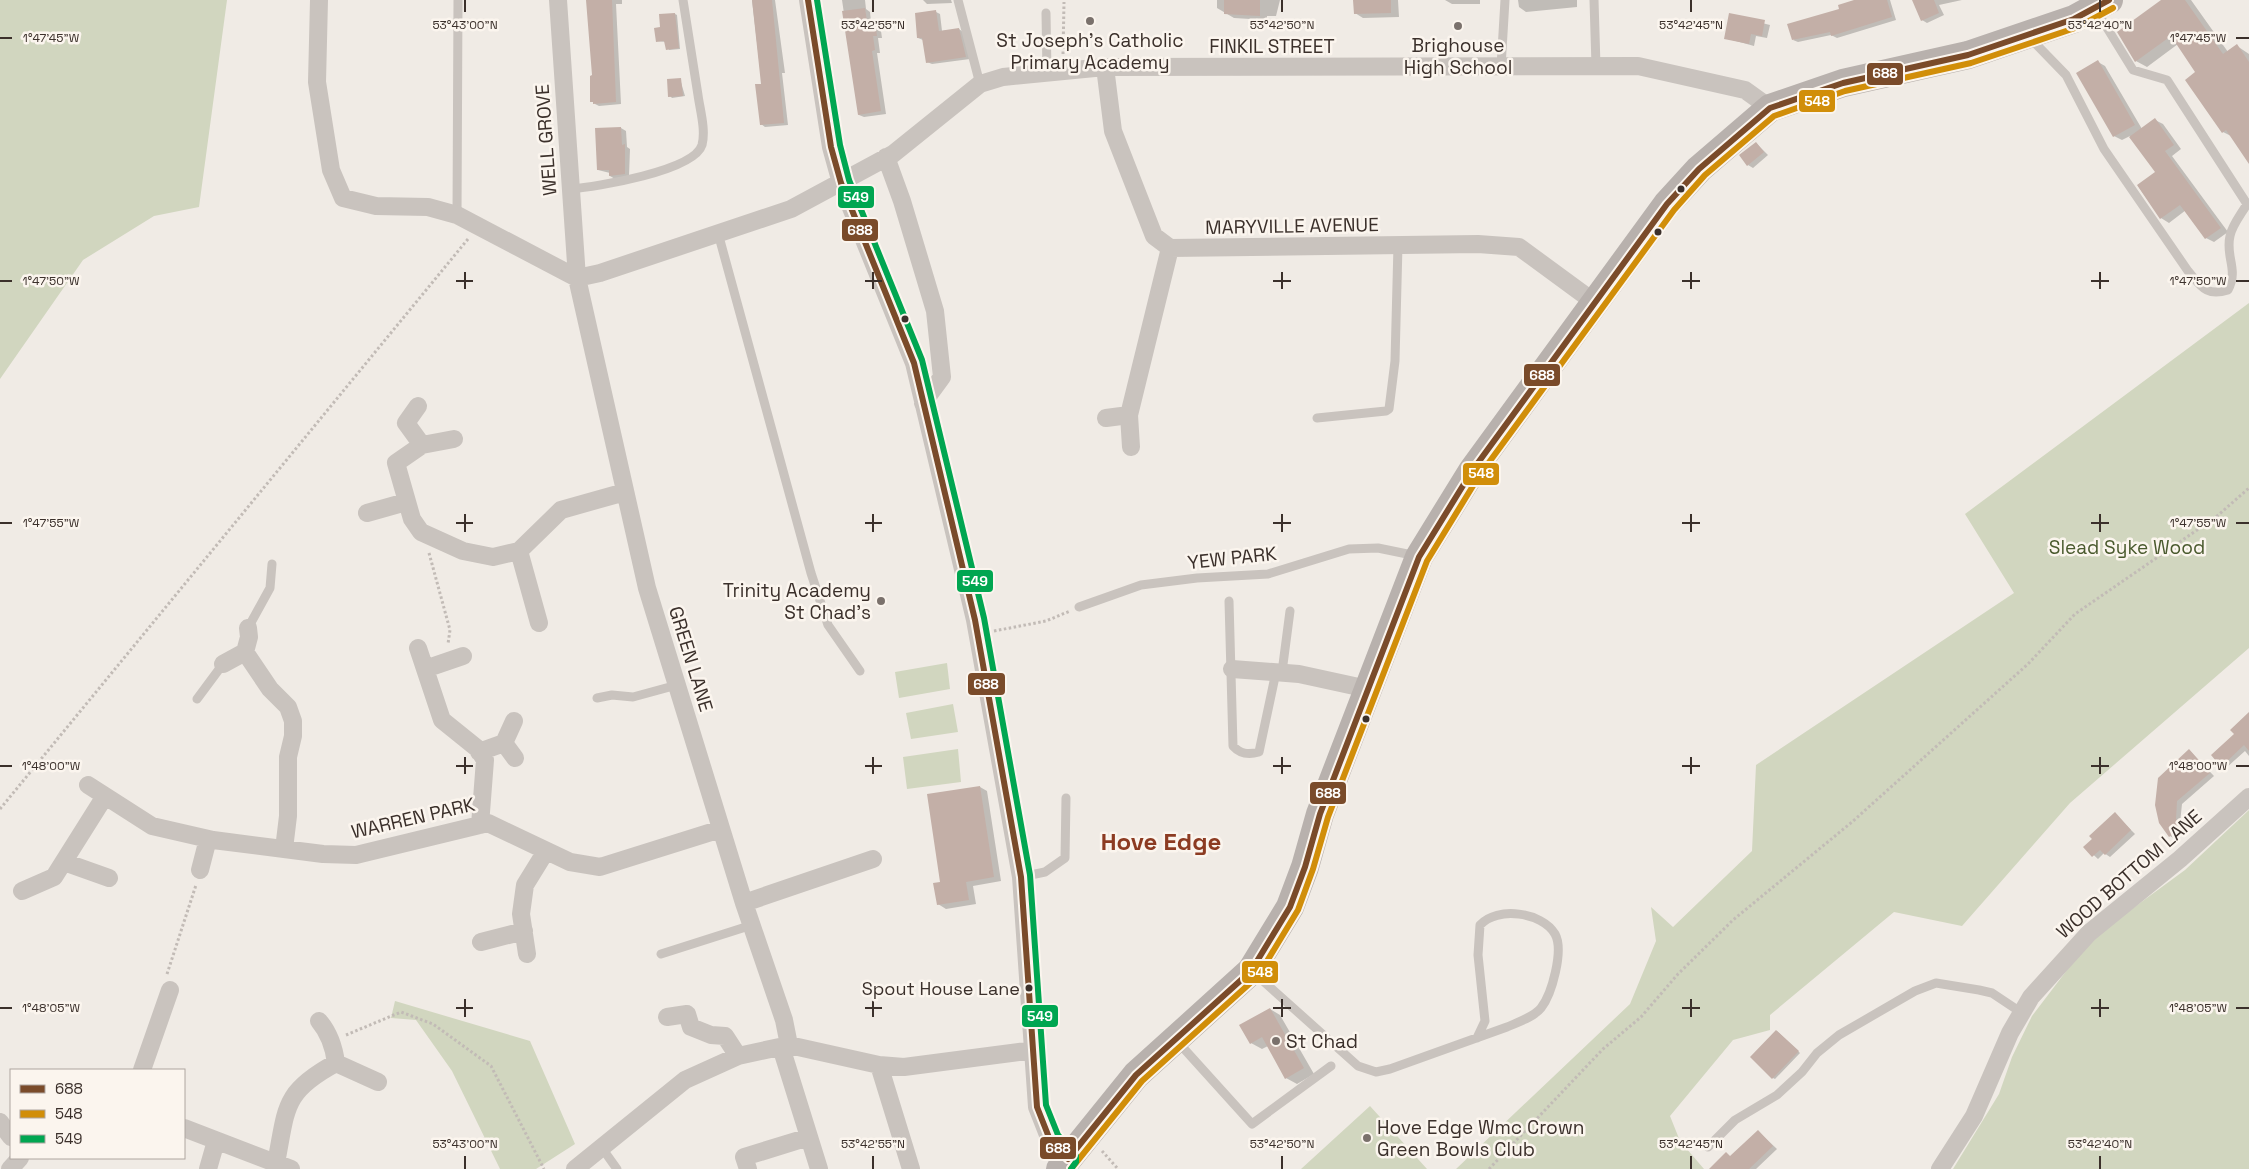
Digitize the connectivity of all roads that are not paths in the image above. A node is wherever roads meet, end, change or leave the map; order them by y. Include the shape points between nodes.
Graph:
1 (319, 0) edge
2 (458, 0) edge
3 (558, 0) edge
4 (683, 0) edge
5 (808, 0) edge
6 (958, 0) edge
7 (1505, 0) edge
8 (1594, 0) edge
9 (2102, 4) edge
10 (1046, 13) dead end
11 (2027, 35) junction
12 (1596, 66) junction
13 (1105, 67) junction
14 (1501, 67) junction
15 (1055, 72) junction
16 (980, 84) junction
17 (1770, 108) junction
18 (886, 157) junction
19 (841, 183) junction
20 (571, 189) junction
21 (457, 215) junction
22 (718, 233) junction
23 (1398, 245) junction
24 (1170, 248) junction
25 (577, 278) junction
26 (1594, 302) junction
27 (923, 402) junction
28 (418, 406) dead end
29 (1129, 415) junction
30 (1106, 418) dead end
31 (1317, 418) dead end
32 (454, 439) dead end
33 (422, 445) junction
34 (1131, 447) dead end
35 (626, 492) junction
36 (406, 502) junction
37 (367, 513) dead end
38 (519, 551) junction
39 (1419, 557) junction
40 (272, 564) dead end
41 (1229, 600) dead end
42 (1079, 607) road end
43 (1290, 611) dead end
44 (539, 623) dead end
45 (248, 628) joint
46 (418, 648) dead end
47 (245, 652) junction
48 (463, 656) dead end
49 (222, 664) joint
50 (425, 669) junction
51 (1232, 669) junction
52 (860, 671) dead end
53 (1279, 672) junction
54 (677, 685) junction
55 (1368, 689) junction
56 (597, 698) dead end
57 (197, 699) dead end
58 (514, 721) dead end
59 (504, 743) junction
60 (480, 752) junction
61 (515, 758) dead end
62 (88, 785) dead end
63 (105, 796) junction
64 (2249, 797) edge
65 (1066, 798) dead end
66 (480, 824) junction
67 (722, 829) junction
68 (208, 839) junction
69 (284, 849) junction
70 (546, 851) junction
71 (873, 860) dead end
72 (64, 862) junction
73 (200, 870) road end
74 (1021, 877) junction
75 (109, 878) dead end
76 (22, 891) dead end
77 (744, 903) junction
78 (752, 926) junction
79 (524, 931) junction
80 (481, 942) dead end
81 (527, 954) dead end
82 (661, 954) dead end
83 (1251, 970) junction
84 (170, 990) road end
85 (2022, 1013) junction
86 (667, 1017) dead end
87 (319, 1021) dead end
88 (1477, 1038) junction
89 (1175, 1039) junction
90 (785, 1046) junction
91 (1034, 1050) junction
92 (738, 1056) junction
93 (336, 1063) junction
94 (879, 1065) junction
95 (1331, 1066) dead end
96 (142, 1069) edge
97 (378, 1082) dead end
98 (0, 1122) edge
99 (185, 1128) edge
100 (10, 1136) edge
101 (809, 1138) junction
102 (216, 1141) junction
103 (1708, 1147) dead end
104 (602, 1148) junction
105 (19, 1159) edge
106 (1064, 1164) edge
107 (284, 1166) edge
108 (10, 1169) edge
109 (208, 1169) edge
110 (576, 1169) edge
111 (617, 1169) edge
112 (748, 1169) edge
113 (819, 1169) edge
114 (911, 1169) edge
115 (1940, 1169) edge

1 - 21 street via 317,82 332,170 343,198 376,206 428,207
2 - 21 lane
3 - 20 street, WELL GROVE
4 - 20 lane via 702,120 703,144 699,151 670,168 628,181
5 - 19 street via 831,147
6 - 16 lane
7 - 14 lane
8 - 12 lane
9 - 11 main road via 2074,19
9 - 11 lane via 2132,70 2167,80 2247,204 2230,235 2234,279 2228,290 2216,294 2204,289 2188,271 2104,149 2066,75
10 - 15 lane
11 - 17 main road via 1968,54 1843,83
12 - 14 street, FINKIL STREET
12 - 17 street, FINKIL STREET via 1638,66 1745,90
13 - 14 street, FINKIL STREET
13 - 15 street, FINKIL STREET
13 - 24 street via 1113,131 1154,236
15 - 16 street, FINKIL STREET via 1003,77
16 - 18 street, FINKIL STREET
17 - 26 main road via 1693,176
18 - 19 street, FINKIL STREET
18 - 27 street via 934,311 942,377
19 - 22 street, FINKIL STREET via 792,208
19 - 27 street via 914,363
20 - 25 street, WELL GROVE
21 - 25 street
22 - 25 street, FINKIL STREET
22 - 52 lane via 811,573 828,625
23 - 24 street, MARYVILLE AVENUE
23 - 26 street, MARYVILLE AVENUE via 1518,247
23 - 31 lane via 1395,361 1389,409
24 - 29 street
25 - 35 street, GREEN LANE
26 - 39 main road via 1472,472
27 - 74 street via 978,634
28 - 33 street via 406,423
29 - 30 street
29 - 34 street
32 - 33 street
33 - 36 street via 396,463
35 - 38 street via 561,510
35 - 54 street, GREEN LANE via 647,588
36 - 37 street
36 - 38 street via 421,532 463,551 493,556
38 - 44 street
39 - 42 lane, YEW PARK via 1378,548 1349,549 1268,574 1141,585
39 - 55 main road
40 - 45 lane via 270,588
41 - 51 lane
43 - 53 lane
45 - 47 street
46 - 50 street
47 - 49 street
47 - 69 street via 270,689 288,707 293,721
48 - 50 street
49 - 57 lane
50 - 60 street via 442,720
51 - 53 street
51 - 53 lane via 1233,746 1238,752 1251,754 1259,752
53 - 55 street
54 - 56 lane via 633,697
54 - 67 street, GREEN LANE
55 - 83 main road via 1320,814 1290,907
58 - 59 street
59 - 60 street
59 - 61 street
60 - 66 street via 485,760
62 - 63 street, WARREN PARK
63 - 68 street, WARREN PARK via 152,826
63 - 72 street
64 - 85 street, WOOD BOTTOM LANE via 2180,859 2089,933 2031,997
65 - 74 lane via 1065,858 1045,872
66 - 69 street, WARREN PARK via 356,855
66 - 70 street, WARREN PARK via 488,823
67 - 70 street, WARREN PARK via 600,868 570,862
67 - 77 street, GREEN LANE
68 - 69 street, WARREN PARK
68 - 73 street
70 - 79 street via 524,885 521,914
71 - 77 street
72 - 75 street
72 - 76 street via 54,877
74 - 91 street
77 - 78 street, GREEN LANE
78 - 82 lane
78 - 90 street, GREEN LANE via 784,1020
79 - 80 street
79 - 81 street
83 - 88 lane via 1358,1066 1376,1072
83 - 89 main road
84 - 96 street
85 - 103 lane via 1992,993 1936,983 1839,1035 1777,1095 1735,1120
85 - 115 street, WOOD BOTTOM LANE via 1974,1116
86 - 92 street via 687,1014 691,1027 710,1036 725,1036
87 - 93 street via 332,1041
88 - 88 lane via 1525,1019 1541,1008 1557,967 1558,948 1556,936 1540,920 1505,914 1486,918 1480,925 1478,955 1485,1021
89 - 95 lane via 1252,1124
89 - 106 main road via 1136,1075
90 - 92 street
90 - 94 street
90 - 101 street, GREEN LANE
91 - 94 street via 904,1067
91 - 106 street via 1037,1107
92 - 104 street via 685,1080
93 - 97 street
93 - 107 street via 303,1084 288,1104
94 - 114 street
98 - 100 street
99 - 102 street
101 - 112 street via 744,1157
101 - 113 street, GREEN LANE
102 - 107 street
102 - 109 street
104 - 110 street
104 - 111 lane
105 - 108 street

